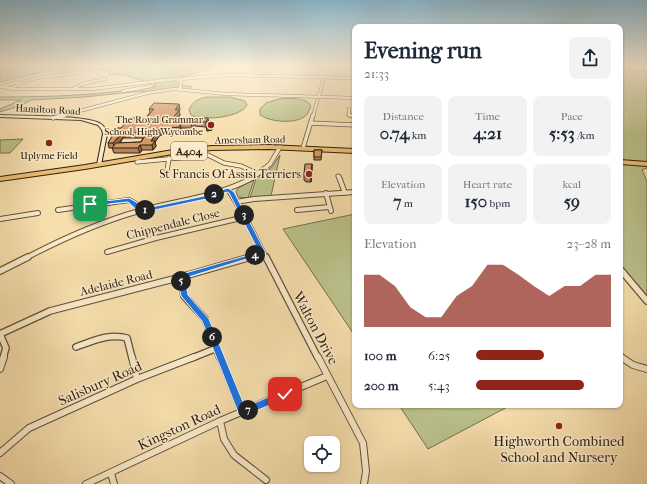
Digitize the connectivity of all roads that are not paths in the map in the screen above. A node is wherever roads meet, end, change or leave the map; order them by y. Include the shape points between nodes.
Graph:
1 (11, 88) edge
2 (73, 89) joint
3 (77, 89) edge
4 (137, 89) edge
5 (180, 89) joint
6 (321, 89) edge
7 (123, 91) dead end
8 (318, 97) junction
9 (352, 98) edge
10 (350, 109) dead end
11 (0, 116) edge
12 (352, 116) edge
13 (64, 117) junction
14 (310, 123) junction
15 (352, 125) edge
16 (280, 147) junction
17 (303, 148) junction
18 (352, 151) edge
19 (168, 158) junction
20 (137, 162) dead end
21 (623, 162) edge
22 (647, 164) edge
23 (99, 165) junction
24 (167, 171) dead end
25 (258, 174) junction
26 (338, 176) dead end
27 (0, 178) edge
28 (228, 189) junction
29 (352, 192) edge
30 (326, 193) junction
31 (344, 193) junction
32 (236, 202) junction
33 (58, 210) dead end
34 (297, 210) dead end
35 (140, 211) junction
36 (38, 213) dead end
37 (245, 218) junction
38 (0, 219) edge
39 (107, 252) dead end
40 (263, 253) junction
41 (0, 271) edge
42 (623, 273) edge
43 (181, 277) junction
44 (647, 301) edge
45 (0, 334) edge
46 (76, 347) dead end
47 (217, 348) junction
48 (623, 358) edge
49 (0, 369) edge
50 (647, 369) edge
51 (327, 376) junction
52 (138, 380) junction
53 (242, 412) junction
54 (220, 421) junction
55 (0, 453) edge
56 (111, 473) junction
57 (0, 476) edge
58 (266, 480) dead end
59 (10, 484) edge
60 (86, 484) edge
61 (114, 484) edge
62 (364, 484) edge

1 - 2 street
2 - 3 street
4 - 7 street
5 - 8 street via 226,94
5 - 13 street via 148,93
6 - 8 street
8 - 9 street
8 - 14 street
10 - 12 street via 349,115
11 - 13 street, Hamilton Road
13 - 23 street, Hamilton Road via 93,122 104,130
14 - 15 street
14 - 17 street
16 - 17 main road, Amersham Road / A404
16 - 23 main road, Amersham Road / A404 via 180,151
16 - 25 street via 273,160
17 - 18 main road, Amersham Road / A404
19 - 20 street
19 - 24 street
19 - 25 street via 208,155
21 - 22 main road
23 - 27 main road, A404
25 - 28 street
26 - 31 street
28 - 32 street, Walton Drive
28 - 35 street via 198,199
29 - 31 street
30 - 31 street
30 - 32 street
30 - 34 street via 330,209
32 - 37 street, Walton Drive
33 - 35 street via 123,200 132,201
35 - 41 street via 88,230
36 - 38 street
37 - 39 street, Chippendale Close
37 - 40 street, Walton Drive
40 - 43 street, Adelaide Road
40 - 51 street, Walton Drive
42 - 44 street
43 - 45 street, Adelaide Road via 50,311
43 - 47 street via 184,296 205,319
45 - 49 street via 6,348
46 - 52 street via 111,336 127,338
47 - 52 street, Salisbury Road
47 - 53 street
48 - 50 street via 633,365
51 - 53 street, Kingston Road
51 - 62 street, Walton Drive via 363,443 366,471
52 - 55 street, Salisbury Road via 29,428
53 - 54 street, Kingston Road
54 - 56 street, Kingston Road
54 - 58 street via 224,439 234,455
56 - 60 street, Kingston Road
56 - 61 street
57 - 59 street

